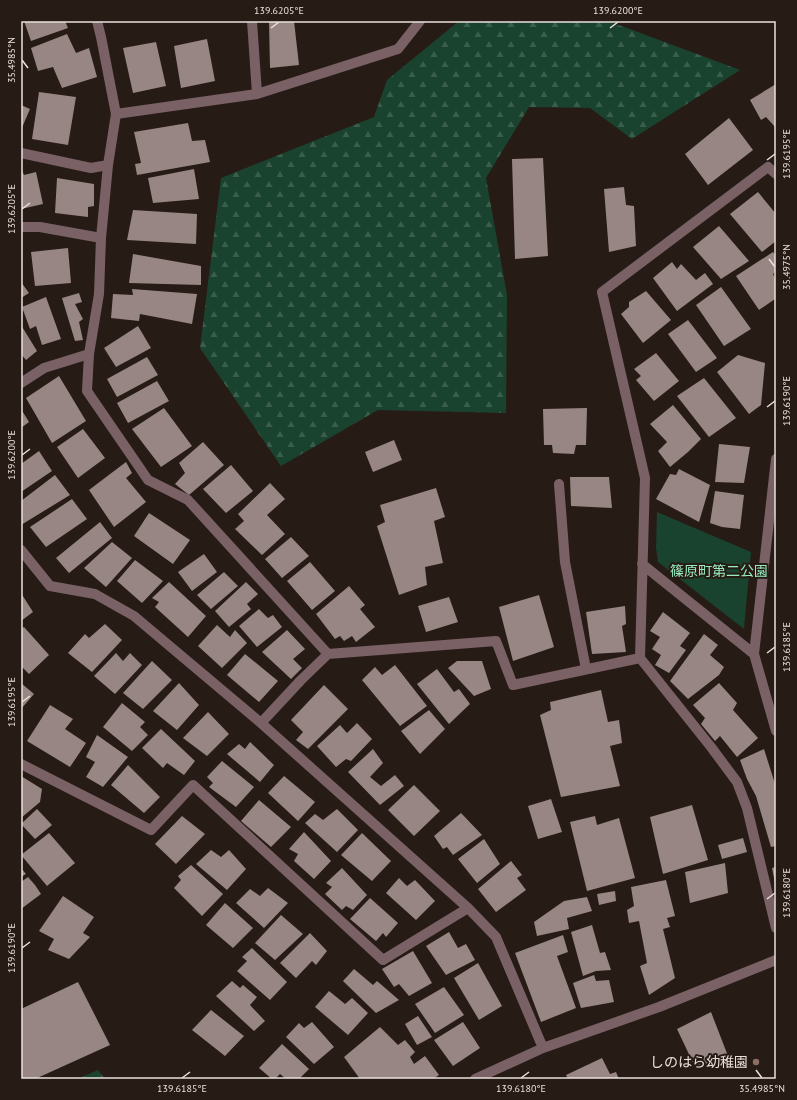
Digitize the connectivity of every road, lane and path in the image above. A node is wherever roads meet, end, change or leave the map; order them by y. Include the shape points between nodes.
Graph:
1 (97, 21) edge
2 (252, 21) edge
3 (420, 21) edge
4 (257, 94) junction
5 (116, 114) junction
6 (21, 153) edge
7 (108, 165) junction
8 (776, 174) edge
9 (21, 227) edge
10 (101, 238) junction
11 (89, 354) junction
12 (21, 382) edge
13 (776, 459) edge
14 (560, 484) dead end
15 (21, 550) edge
16 (642, 564) junction
17 (328, 654) junction
18 (754, 654) junction
19 (640, 658) junction
20 (586, 669) junction
21 (261, 723) junction
22 (776, 731) edge
23 (21, 764) edge
24 (468, 908) junction
25 (776, 928) edge
26 (776, 960) edge
27 (543, 1048) junction
28 (475, 1079) edge

1 - 5 street
2 - 4 street
3 - 4 street via 398,49
4 - 5 street
5 - 7 street
6 - 7 street via 91,168
7 - 10 street
8 - 16 street via 768,167 602,292 645,478
9 - 10 street via 40,227
10 - 11 street via 99,294
11 - 12 street via 44,368
11 - 17 street via 87,391 148,480 188,500
13 - 18 street
14 - 20 street via 565,562
15 - 21 street via 50,586 95,594 134,616
16 - 18 street
16 - 19 street
17 - 20 street via 496,641 513,685
17 - 21 street
18 - 22 street
19 - 20 street
19 - 25 street via 737,782 747,808
21 - 24 street
23 - 24 street via 151,830 193,785 383,960
24 - 27 street via 496,937
26 - 27 street via 659,1007
27 - 28 street

